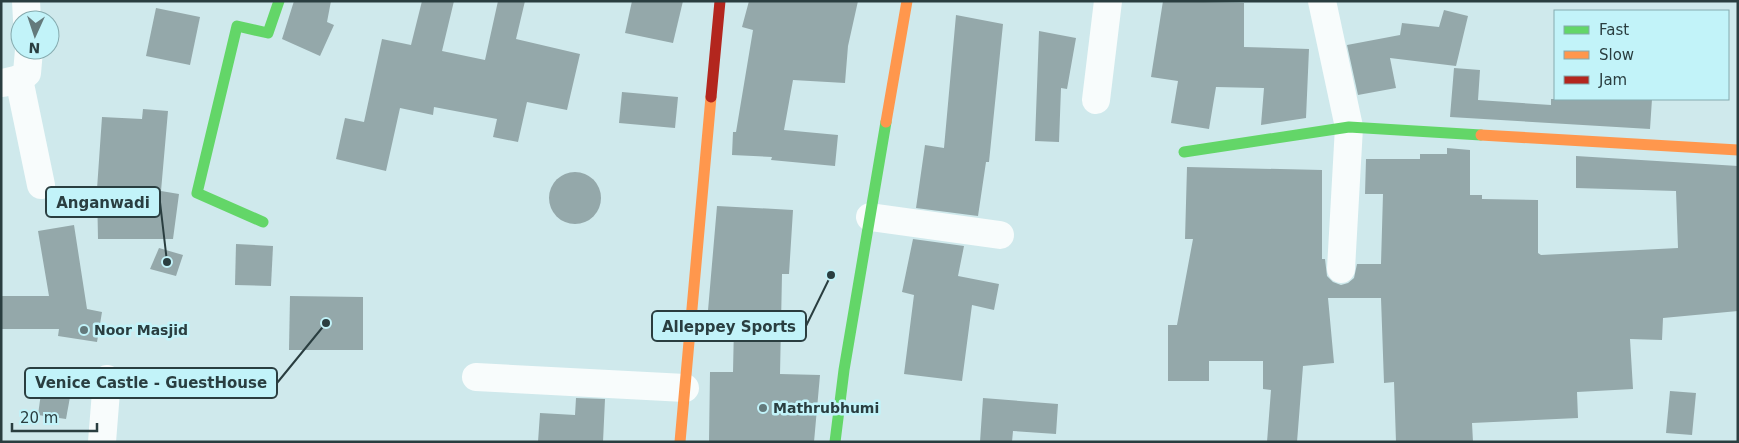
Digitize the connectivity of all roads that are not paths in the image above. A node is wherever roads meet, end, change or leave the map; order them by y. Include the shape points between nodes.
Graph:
1 (279, 1) edge
2 (720, 1) edge
3 (907, 1) edge
4 (1108, 1) edge
5 (1322, 1) edge
6 (28, 60) edge
7 (10, 81) edge
8 (1096, 100) dead end
9 (1349, 127) junction
10 (1738, 150) edge
11 (1184, 152) dead end
12 (41, 185) dead end
13 (870, 218) junction
14 (263, 222) dead end
15 (1000, 235) dead end
16 (1341, 269) dead end
17 (476, 377) dead end
18 (108, 379) dead end
19 (685, 388) junction
20 (102, 442) edge
21 (680, 442) edge
22 (835, 442) edge

1 - 14 street via 268,33 237,26 197,193
2 - 19 street
3 - 13 street
4 - 8 street
5 - 9 street
6 - 7 street via 27,73
7 - 12 street
9 - 10 street
9 - 11 street
9 - 16 street
13 - 15 street
13 - 22 street
17 - 19 street
18 - 20 street
19 - 21 street

